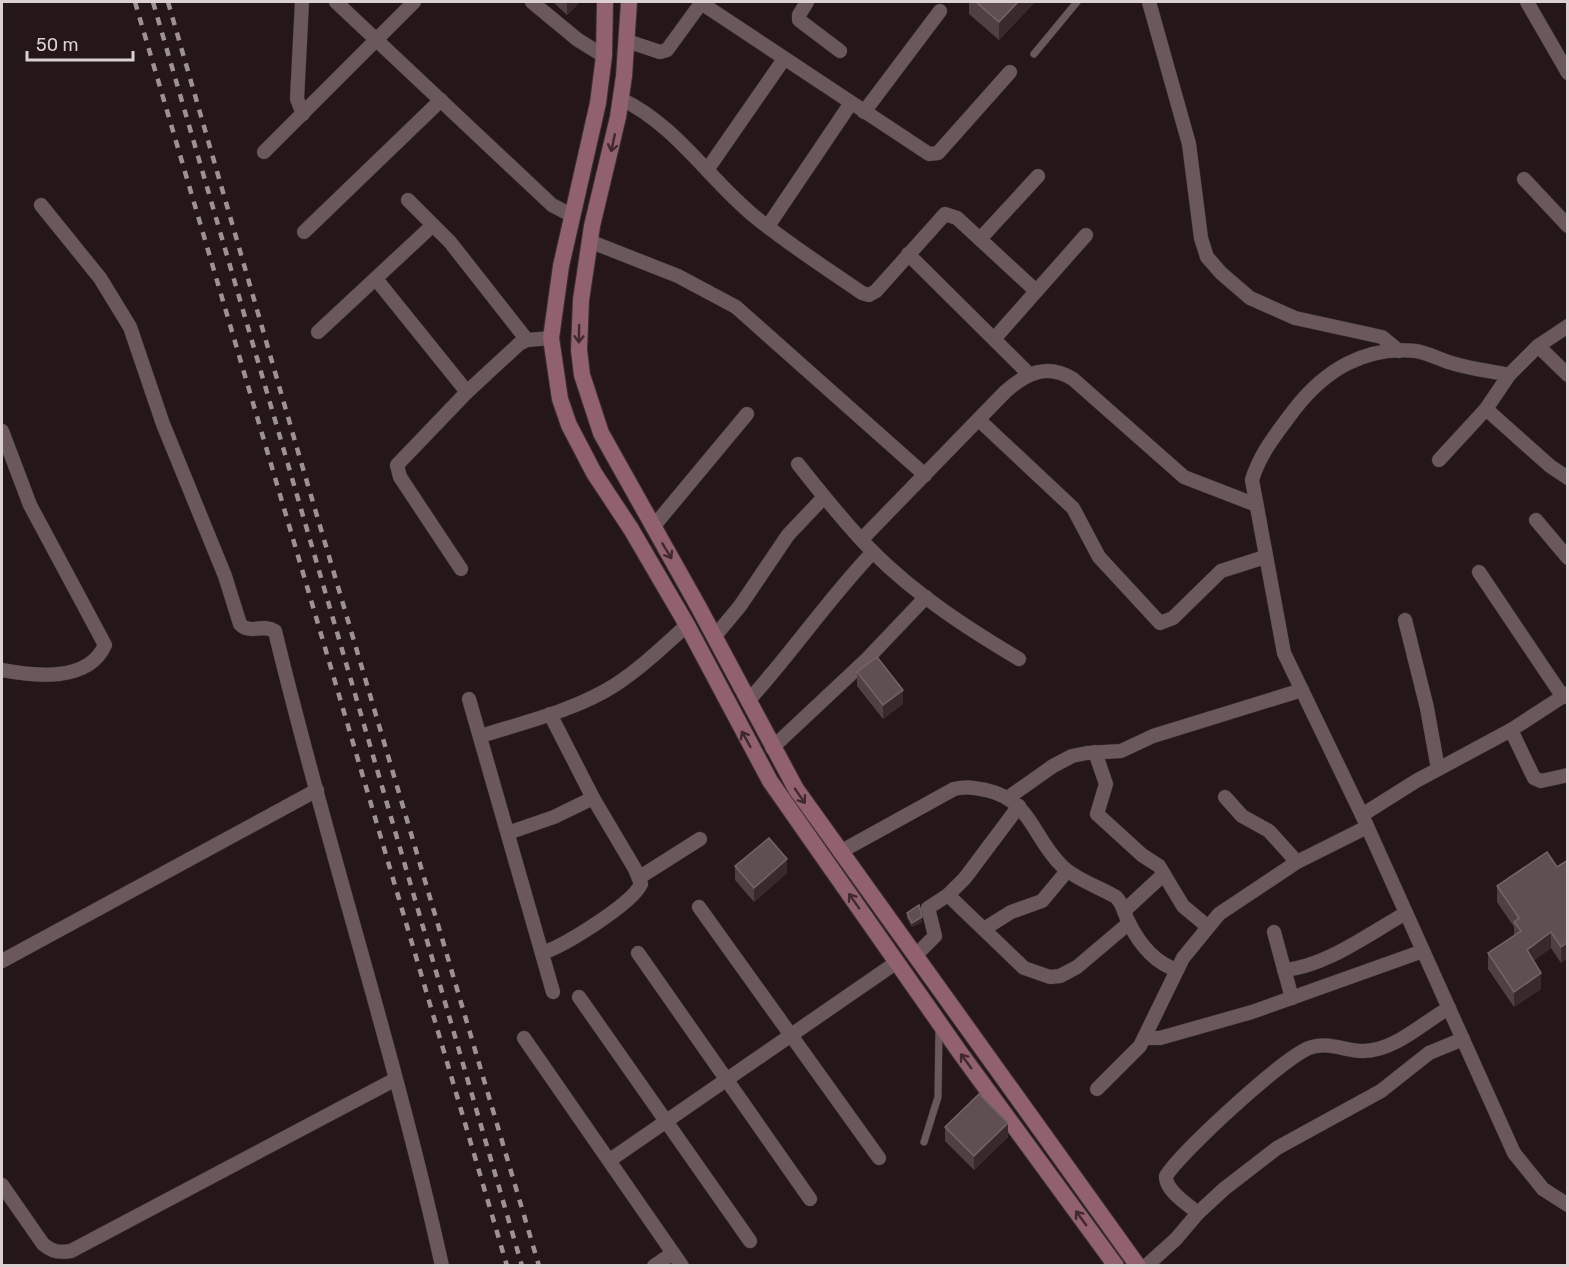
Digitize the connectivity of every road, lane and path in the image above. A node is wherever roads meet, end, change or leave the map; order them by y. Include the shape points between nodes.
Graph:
1 (302, 2) edge
2 (336, 2) edge
3 (414, 2) edge
4 (532, 2) edge
5 (605, 2) edge
6 (629, 2) edge
7 (702, 2) edge
8 (807, 2) edge
9 (1077, 2) edge
10 (1149, 2) edge
11 (1527, 2) edge
12 (940, 11) dead end
13 (378, 40) junction
14 (627, 42) junction
15 (840, 51) dead end
16 (1034, 54) dead end
17 (604, 56) junction
18 (784, 58) junction
19 (1566, 67) edge
20 (1010, 72) dead end
21 (621, 99) junction
22 (441, 100) junction
23 (851, 103) junction
24 (864, 112) junction
25 (303, 114) junction
26 (264, 152) dead end
27 (707, 170) junction
28 (1038, 176) dead end
29 (1524, 179) dead end
30 (408, 200) dead end
31 (41, 205) dead end
32 (573, 216) junction
33 (434, 225) junction
34 (768, 226) junction
35 (1568, 226) edge
36 (304, 232) dead end
37 (1086, 236) dead end
38 (980, 239) junction
39 (589, 241) junction
40 (908, 254) junction
41 (376, 279) junction
42 (1036, 291) junction
43 (1568, 326) edge
44 (318, 332) dead end
45 (551, 338) junction
46 (994, 339) junction
47 (527, 340) junction
48 (1538, 346) junction
49 (1399, 351) junction
50 (1029, 374) junction
51 (1509, 375) junction
52 (1568, 375) edge
53 (467, 392) junction
54 (1486, 409) junction
55 (747, 414) dead end
56 (979, 420) junction
57 (2, 431) edge
58 (1439, 460) dead end
59 (798, 464) dead end
60 (926, 475) junction
61 (1568, 478) edge
62 (824, 497) junction
63 (1254, 504) junction
64 (1536, 520) dead end
65 (653, 527) junction
66 (862, 539) junction
67 (873, 552) junction
68 (1265, 557) junction
69 (1568, 558) edge
70 (461, 569) dead end
71 (1479, 572) dead end
72 (926, 597) junction
73 (1405, 620) dead end
74 (687, 625) junction
75 (715, 636) junction
76 (1019, 659) dead end
77 (2, 670) edge
78 (1302, 690) junction
79 (1565, 695) edge
80 (469, 699) dead end
81 (748, 701) junction
82 (550, 714) junction
83 (1510, 730) junction
84 (481, 736) junction
85 (772, 748) junction
86 (1095, 752) junction
87 (1438, 769) junction
88 (1568, 775) edge
89 (317, 790) junction
90 (1224, 797) dead end
91 (593, 798) junction
92 (1014, 802) junction
93 (1364, 821) junction
94 (508, 833) junction
95 (700, 839) dead end
96 (840, 852) junction
97 (1297, 862) junction
98 (1067, 871) junction
99 (1164, 874) junction
100 (640, 877) junction
101 (948, 895) junction
102 (699, 907) dead end
103 (1406, 913) junction
104 (1126, 917) junction
105 (1207, 926) junction
106 (984, 929) junction
107 (1274, 932) dead end
108 (900, 934) junction
109 (884, 944) junction
110 (1423, 951) junction
111 (542, 953) junction
112 (638, 953) dead end
113 (915, 956) junction
114 (2, 961) edge
115 (897, 963) junction
116 (1177, 970) junction
117 (1284, 970) junction
118 (553, 992) dead end
119 (579, 997) dead end
120 (1292, 998) junction
121 (1449, 1008) junction
122 (939, 1023) junction
123 (791, 1036) junction
124 (524, 1038) dead end
125 (1144, 1038) junction
126 (1463, 1039) junction
127 (728, 1079) junction
128 (394, 1080) junction
129 (1097, 1089) dead end
130 (666, 1122) junction
131 (924, 1142) dead end
132 (879, 1158) dead end
133 (610, 1160) junction
134 (2, 1185) edge
135 (810, 1199) dead end
136 (1568, 1205) edge
137 (1198, 1213) junction
138 (750, 1241) dead end
139 (673, 1253) junction
140 (442, 1266) edge
141 (654, 1266) edge
142 (682, 1266) edge
143 (1116, 1266) edge
144 (1138, 1266) edge
145 (1146, 1266) edge

1 - 25 street via 297,99
2 - 13 street
3 - 13 street
4 - 17 street
5 - 17 main road
6 - 14 main road
7 - 14 street via 667,50 660,52
7 - 18 street
8 - 15 street via 800,20
9 - 16 lane
10 - 49 street via 1190,144 1201,238 1207,256 1250,298 1295,318 1382,337
11 - 19 street
12 - 24 street
13 - 22 street
13 - 25 street
14 - 21 main road
17 - 32 main road via 592,135
18 - 23 street
18 - 27 street
20 - 24 street via 934,155
21 - 27 street via 669,130
21 -> 39 main road
22 - 32 street via 552,205
22 - 36 street
23 - 24 street
23 - 34 street
25 - 26 street
27 - 34 street
28 - 38 street
29 - 35 street
30 - 33 street
31 - 89 street via 100,278 130,327 240,624 251,630 274,631
32 - 45 main road
33 - 41 street
33 - 47 street
34 - 40 street via 869,295
37 - 42 street
38 - 40 street via 957,218 945,214
38 - 42 street
39 - 60 street via 678,276 736,307
39 -> 65 main road via 581,300 582,375 602,433
40 - 46 street
41 - 44 street
41 - 53 street
42 - 46 street
43 - 48 street
45 - 47 street
45 - 74 main road via 560,399 581,450
46 - 50 street
47 - 53 street
48 - 51 street
48 - 52 street
49 - 51 street via 1417,351 1454,364
49 - 63 street via 1363,356 1321,380 1257,464 1252,480
50 - 56 street via 1005,392
50 - 63 street via 1053,370 1063,373 1184,477
51 - 54 street
53 - 70 street via 400,460 397,471
54 - 58 street
54 - 61 street
55 - 65 street
56 - 60 street
56 - 68 street via 1073,508 1099,557 1160,623 1173,618 1221,571
57 - 77 street via 30,505 105,645 83,666 64,674
59 - 62 street
60 - 66 street
62 - 66 street
62 - 75 street via 788,535
63 - 68 street
64 - 69 street
65 -> 75 main road
66 - 67 street
67 - 72 street
67 - 81 street via 841,585 790,654
68 - 78 street via 1284,653
71 - 79 street
72 - 76 street
72 - 85 street
73 - 87 street
74 - 82 street via 612,687
109 -> 74 main road via 770,781
75 - 81 main road
78 - 86 street via 1153,736 1131,748
78 - 93 street
79 - 83 street
80 - 84 street
81 - 85 main road
82 - 84 street
82 - 91 street
83 - 87 street
83 - 88 street via 1534,778 1541,781
84 - 94 street
85 -> 96 main road
86 - 92 street via 1072,756 1053,766
86 - 99 street via 1106,784 1097,814 1142,855 1154,861
87 - 93 street
89 - 114 street
89 - 128 street
90 - 97 street via 1242,816 1269,831
91 - 94 street
91 - 100 street
92 - 96 street via 973,788 954,789
92 - 98 street
92 - 101 street via 985,852
93 - 97 street
93 - 103 street
94 - 111 street
95 - 100 street
96 - 108 main road
97 - 105 street
98 - 104 street via 1116,897
98 - 106 street via 1042,902 1011,912
99 - 104 street
99 - 105 street via 1183,906
100 - 111 street via 638,890 632,896 572,940
101 - 106 street
101 - 113 street via 928,908 935,936
102 - 123 street
103 - 110 street
103 - 117 street via 1318,963
104 - 106 street via 1077,968 1050,977 1024,968
104 - 116 street via 1156,960
105 - 116 street
107 - 117 street
108 - 109 main road
108 - 113 main road
109 - 115 main road
110 - 120 street
110 - 121 street
111 - 118 street
112 - 127 street
113 - 144 main road
115 - 122 main road
115 - 123 street
116 - 125 street
117 - 120 street
119 - 130 street
120 - 125 street via 1179,1034
121 - 126 street
121 - 137 street via 1387,1046 1365,1051 1315,1047 1296,1056 1225,1115 1166,1176 1170,1188
122 - 131 lane via 938,1097
143 -> 122 main road
123 - 127 street
123 - 132 street
124 - 133 street
125 - 129 street via 1134,1054
126 - 136 street via 1514,1153 1543,1189
126 - 137 street via 1429,1053 1381,1091 1286,1142
127 - 130 street
127 - 135 street
128 - 134 street via 71,1251 51,1251 43,1244
128 - 140 street
130 - 133 street
130 - 138 street
133 - 139 street
137 - 145 street
139 - 141 street
139 - 142 street

